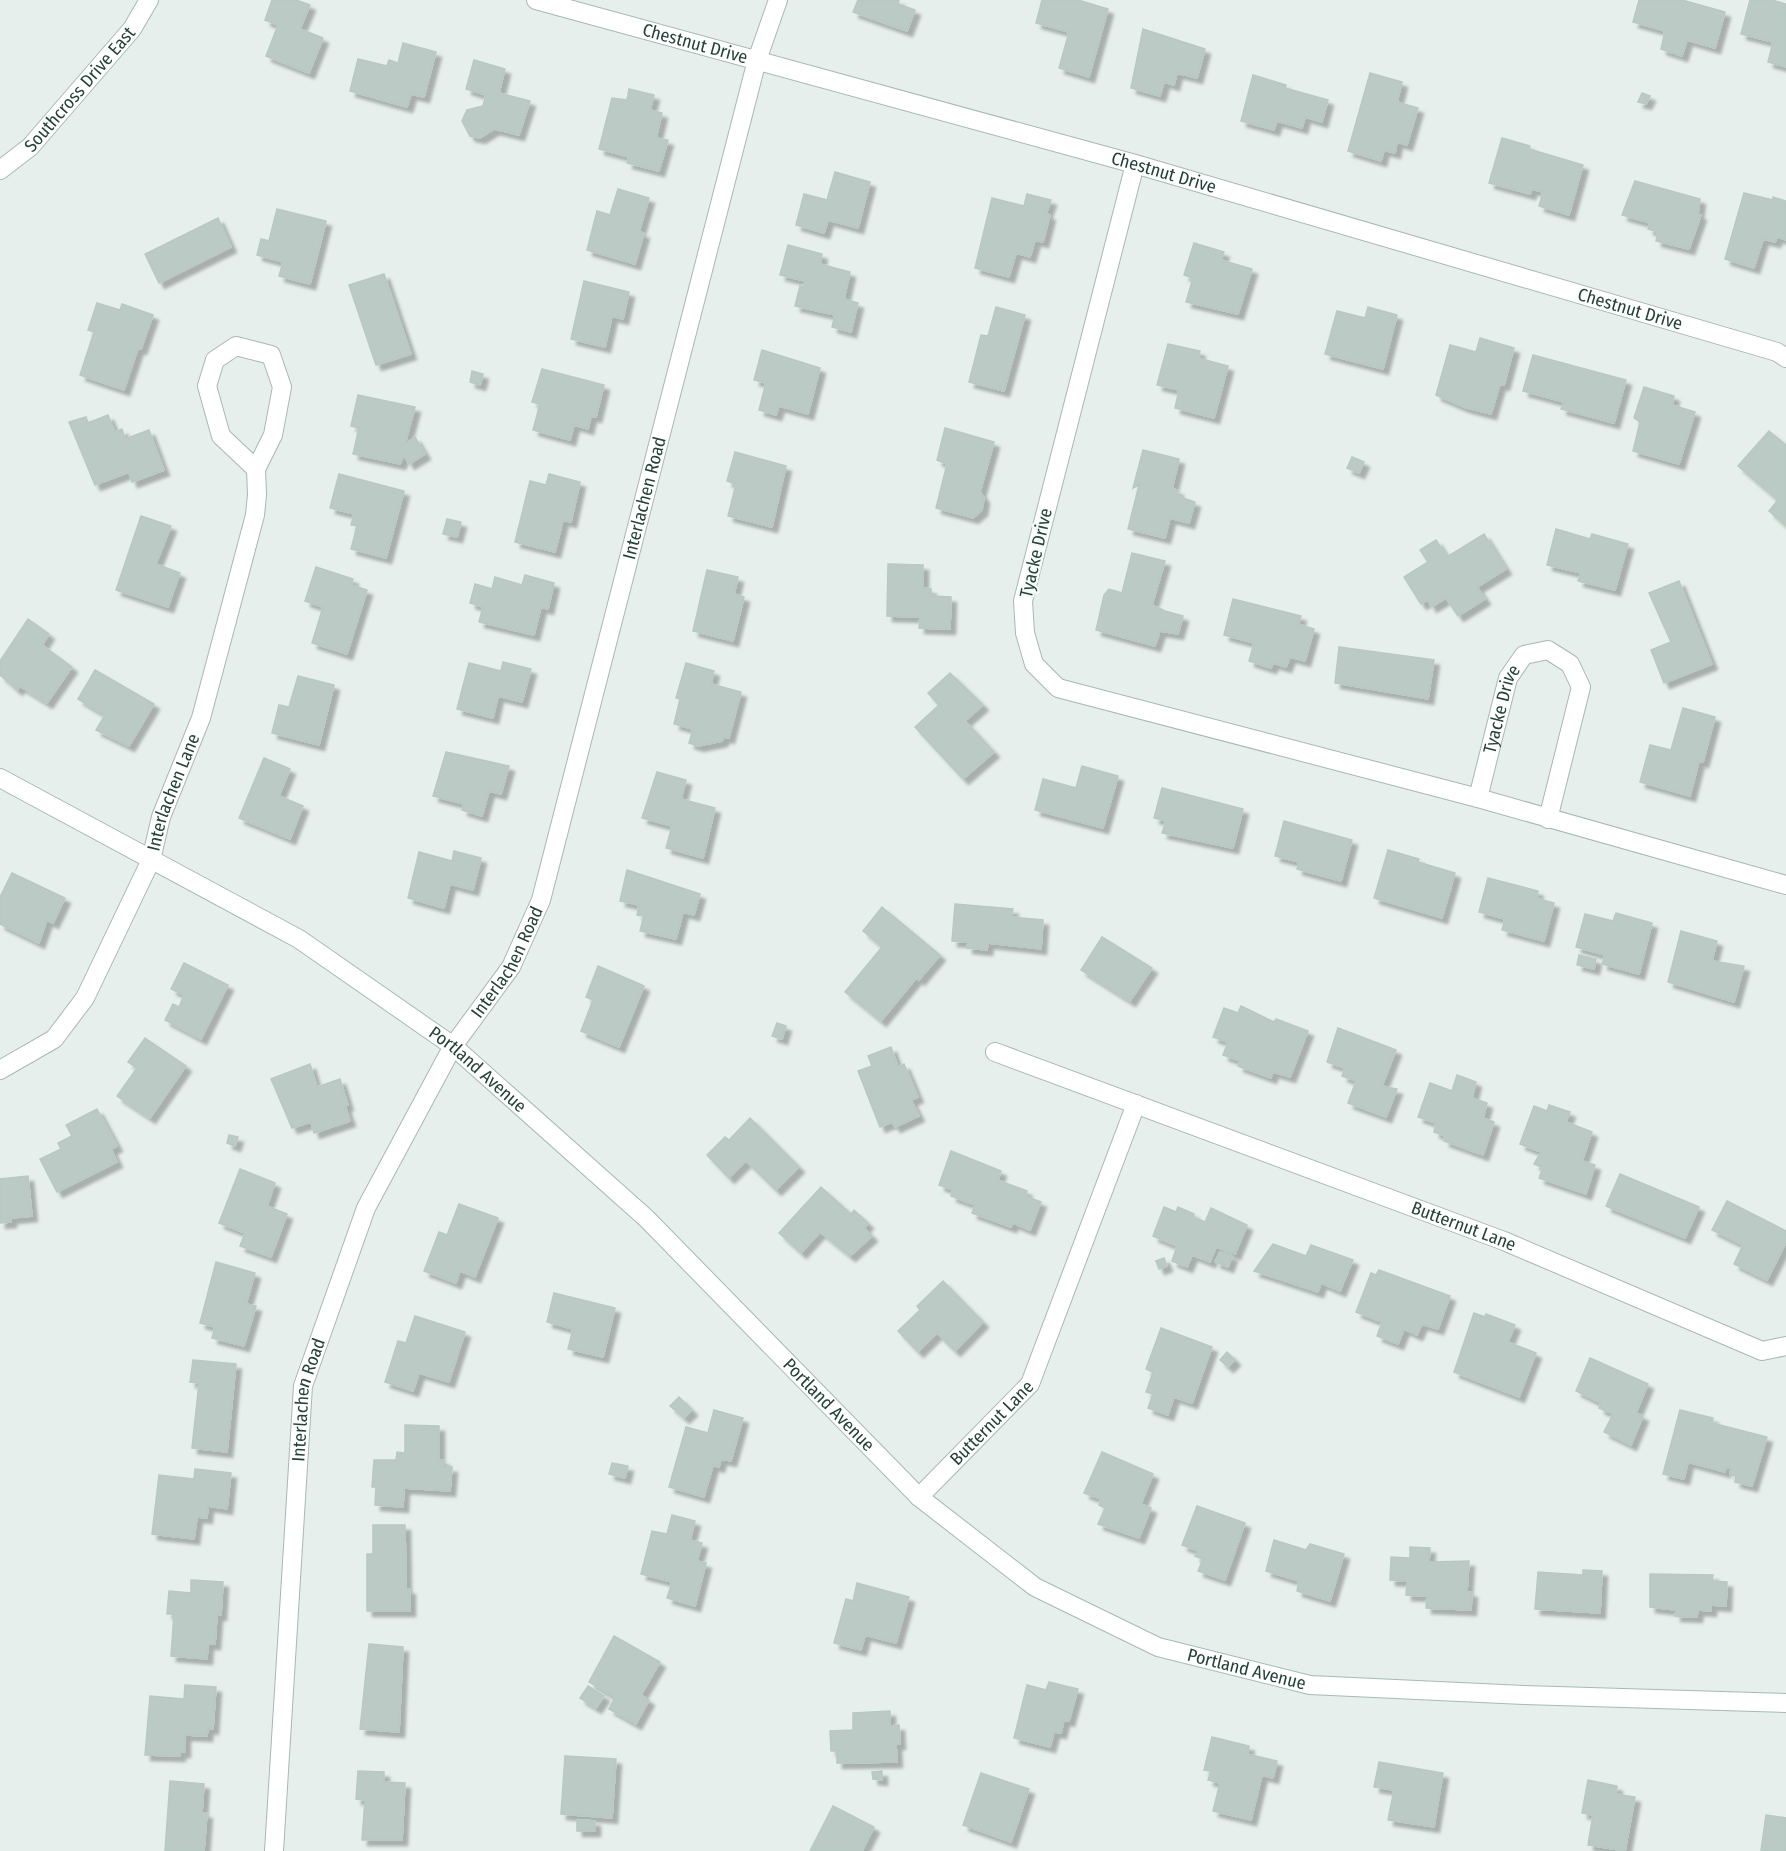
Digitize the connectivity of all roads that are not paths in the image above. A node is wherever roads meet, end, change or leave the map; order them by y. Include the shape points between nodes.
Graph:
1 (149, 0) edge
2 (536, 0) edge
3 (778, 0) edge
4 (757, 60) junction
5 (1135, 164) junction
6 (0, 170) edge
7 (1786, 358) edge
8 (256, 469) junction
9 (0, 778) edge
10 (1478, 798) junction
11 (1548, 819) junction
12 (151, 861) junction
13 (1786, 885) edge
14 (453, 1046) junction
15 (995, 1052) dead end
16 (0, 1070) edge
17 (1136, 1104) junction
18 (1786, 1346) edge
19 (919, 1497) junction
20 (1786, 1703) edge
21 (274, 1851) edge

1 - 6 street, Southcross Drive East via 132,29 38,138
2 - 4 street, Chestnut Drive
3 - 4 street, Interlachen Road
4 - 5 street, Chestnut Drive
4 - 14 street, Interlachen Road via 541,900 511,967
5 - 7 street, Chestnut Drive via 1777,352
5 - 10 street, Tyacke Drive via 1023,601 1025,633 1034,664 1058,688
8 - 8 street, Interlachen Lane via 273,435 282,387 271,355 236,346 215,360 207,386 221,436
8 - 12 street, Interlachen Lane via 255,515 201,718 161,817
9 - 12 street, Portland Avenue
10 - 11 street, Tyacke Drive
10 - 11 street, Tyacke Drive via 1508,678 1524,655 1548,650 1570,664 1581,687
11 - 13 street, Tyacke Drive
12 - 14 street, Portland Avenue via 298,939
12 - 16 street, Interlachen Lane via 86,998 54,1039
14 - 19 street, Portland Avenue via 646,1218
14 - 21 street, Interlachen Road via 366,1208 303,1386
15 - 17 street, Butternut Lane
17 - 18 street, Butternut Lane via 1504,1241 1762,1351
17 - 19 street, Butternut Lane via 1030,1384
19 - 20 street, Portland Avenue via 1035,1587 1158,1647 1310,1685

